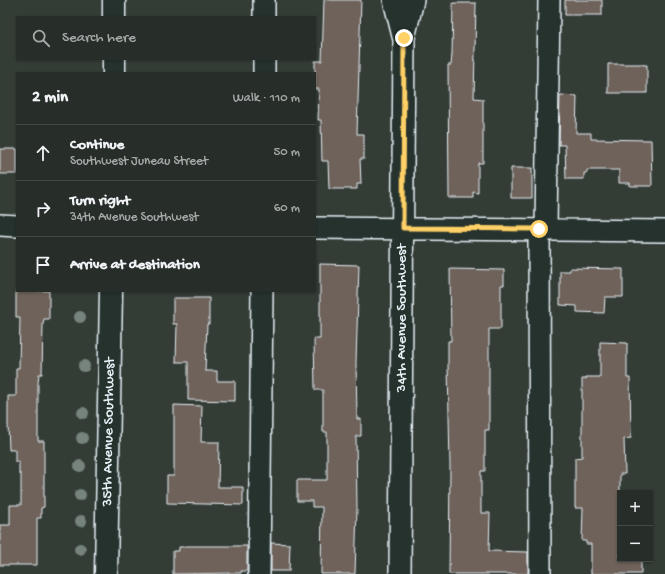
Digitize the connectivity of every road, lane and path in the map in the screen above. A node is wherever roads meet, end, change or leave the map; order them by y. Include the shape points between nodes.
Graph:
1 (114, 0) edge
2 (264, 0) edge
3 (394, 0) edge
4 (413, 0) edge
5 (549, 0) edge
6 (114, 16) edge
7 (264, 16) edge
8 (404, 38) junction
9 (114, 60) edge
10 (264, 60) edge
11 (114, 72) edge
12 (264, 72) edge
13 (0, 225) edge
14 (16, 226) edge
15 (316, 228) edge
16 (403, 228) junction
17 (543, 229) junction
18 (665, 231) edge
19 (111, 292) edge
20 (262, 292) edge
21 (106, 574) edge
22 (259, 574) edge
23 (400, 574) edge
24 (540, 574) edge

1 - 6 main road
2 - 7 street
3 - 8 street, 34th Avenue Southwest
4 - 8 street, 34th Avenue Southwest
5 - 17 street
8 - 16 street, 34th Avenue Southwest
9 - 11 main road
10 - 12 street
13 - 14 street
15 - 16 street
16 - 17 street
16 - 23 street, 34th Avenue Southwest
17 - 18 street
17 - 24 street
19 - 21 main road, 35th Avenue Southwest
20 - 22 street

